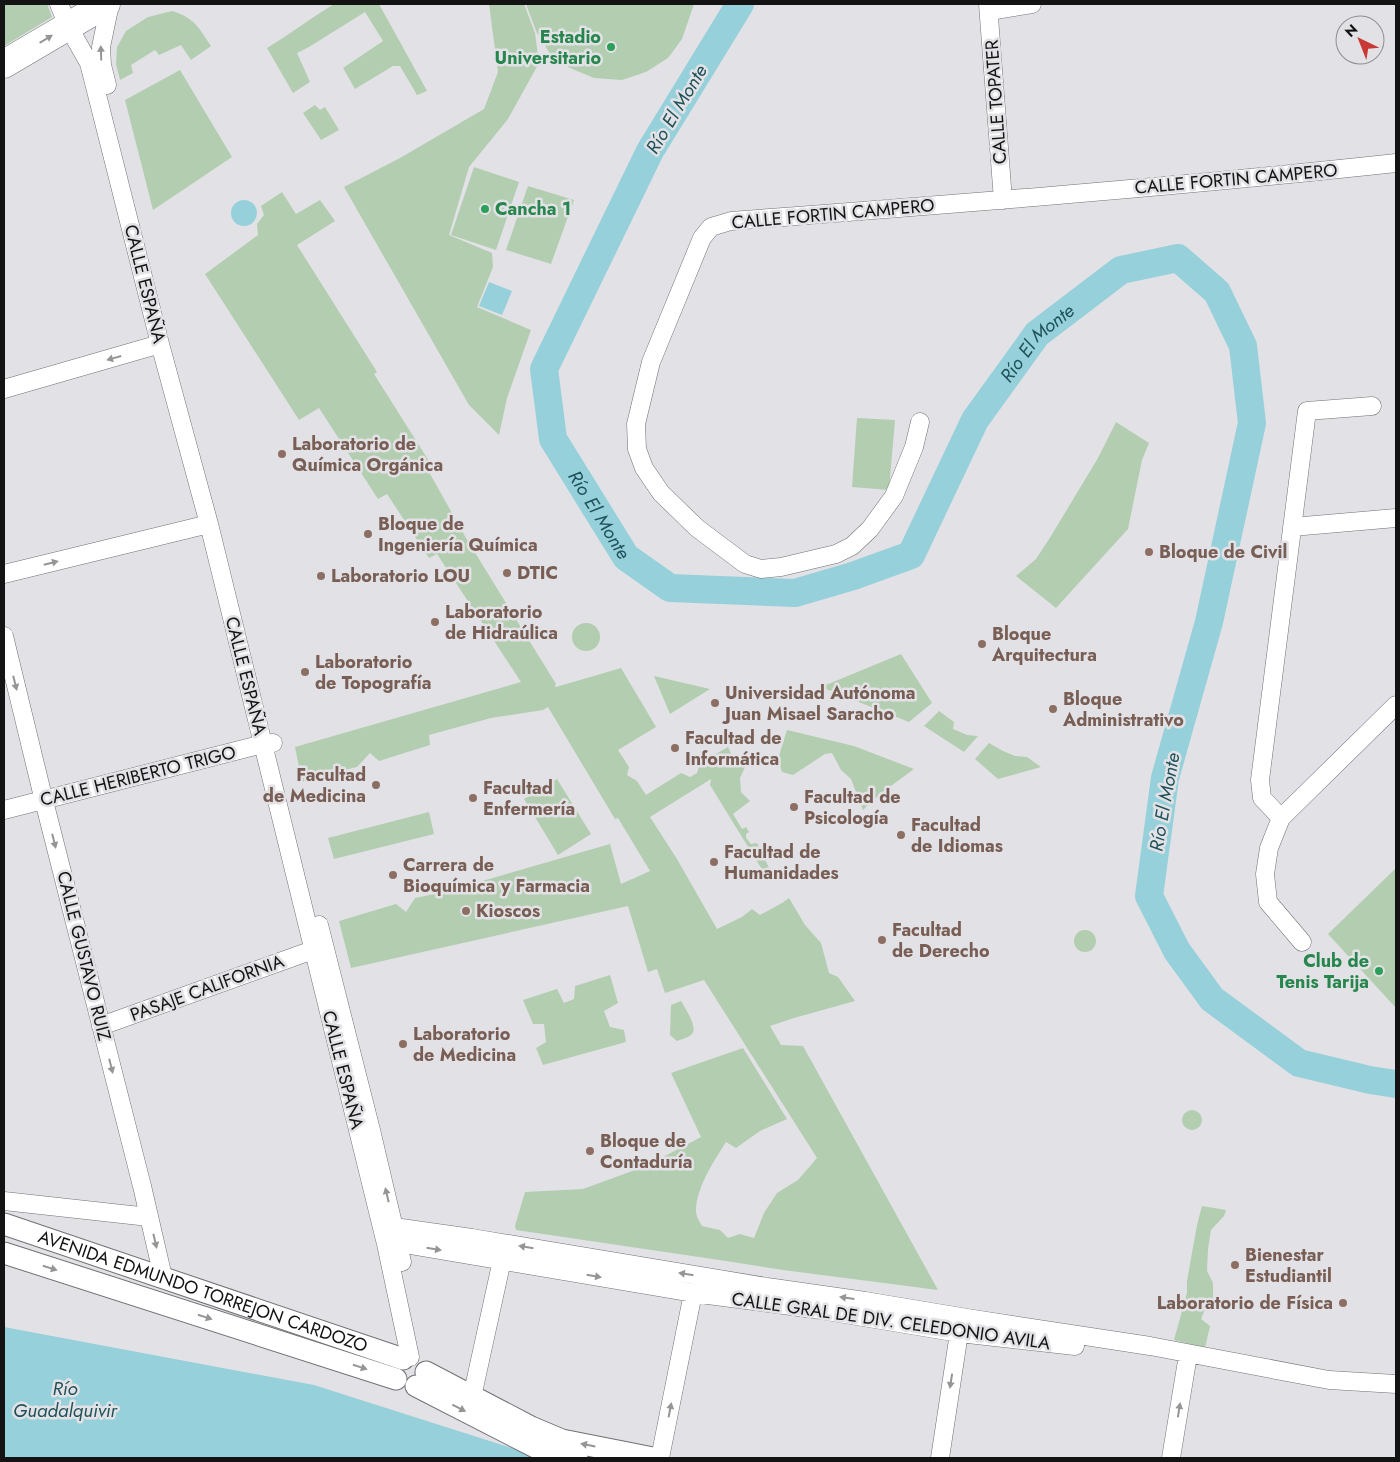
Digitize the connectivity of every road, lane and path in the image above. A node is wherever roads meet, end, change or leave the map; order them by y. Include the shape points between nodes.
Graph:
1 (106, 4) edge
2 (110, 4) edge
3 (1032, 4) edge
4 (988, 7) edge
5 (64, 15) edge
6 (4, 64) edge
7 (1396, 163) edge
8 (1003, 200) junction
9 (160, 344) junction
10 (4, 389) edge
11 (1372, 406) dead end
12 (920, 422) dead end
13 (1396, 518) edge
14 (209, 524) junction
15 (1292, 527) junction
16 (4, 574) edge
17 (4, 636) edge
18 (1396, 705) edge
19 (268, 744) junction
20 (44, 801) junction
21 (4, 810) edge
22 (1281, 818) junction
23 (1302, 942) dead end
24 (313, 950) junction
25 (101, 1026) junction
26 (4, 1201) edge
27 (149, 1217) junction
28 (4, 1224) edge
29 (390, 1235) junction
30 (4, 1253) edge
31 (502, 1260) junction
32 (163, 1277) junction
33 (693, 1293) junction
34 (959, 1333) junction
35 (1187, 1361) junction
36 (412, 1369) junction
37 (1396, 1384) edge
38 (1396, 1394) edge
39 (472, 1397) junction
40 (577, 1458) edge
41 (653, 1458) edge
42 (660, 1458) edge
43 (940, 1458) edge
44 (1172, 1458) edge

1 - 5 main road
19 -> 2 street, CALLE ESPAÑA via 102,65 101,47
3 - 4 street
4 - 8 street, CALLE TOPATER
6 -> 5 main road
5 - 9 street, CALLE ESPAÑA via 89,63
7 - 8 street, CALLE FORTIN CAMPERO
8 - 12 street, CALLE FORTIN CAMPERO via 731,221 711,227 702,238 651,362 636,424 637,449 644,468 661,493 698,528 745,564 761,569 836,554 852,546 870,529 894,496
9 -> 10 street
9 - 14 street, CALLE ESPAÑA
11 - 15 street via 1307,411
13 - 15 street
16 -> 14 street
14 - 19 street, CALLE ESPAÑA
15 - 22 street via 1260,780 1262,798
17 -> 20 street, CALLE GUSTAVO RUIZ
18 - 22 street
19 - 20 street, CALLE HERIBERTO TRIGO
19 - 24 street, CALLE ESPAÑA
29 -> 19 street, CALLE ESPAÑA via 371,1130
20 - 21 street, CALLE HERIBERTO TRIGO
20 -> 25 street, CALLE GUSTAVO RUIZ
22 - 23 street via 1269,848 1265,874 1268,902
24 - 25 street, PASAJE CALIFORNIA
24 - 29 street, CALLE ESPAÑA
25 -> 27 street, CALLE GUSTAVO RUIZ
26 - 27 street
27 -> 32 street, CALLE GUSTAVO RUIZ
28 - 32 street, AVENIDA EDMUNDO TORREJON CARDOZO
29 -> 31 street, CALLE GRAL DE DIV. CELEDONIO AVILA
29 - 36 street, CALLE ESPAÑA
37 -> 29 street via 1329,1380 1150,1346 472,1238
30 -> 36 street, AVENIDA EDMUNDO TORREJON CARDOZO
31 -> 33 street, CALLE GRAL DE DIV. CELEDONIO AVILA
31 - 39 street
32 - 36 street, AVENIDA EDMUNDO TORREJON CARDOZO
33 - 34 street, CALLE GRAL DE DIV. CELEDONIO AVILA
42 -> 33 street
34 - 35 street, CALLE GRAL DE DIV. CELEDONIO AVILA
34 -> 43 street
35 - 38 street, CALLE GRAL DE DIV. CELEDONIO AVILA via 1302,1386
44 -> 35 street
36 - 39 street, AVENIDA EDMUNDO TORREJON CARDOZO
36 -> 40 street, AVENIDA EDMUNDO TORREJON CARDOZO via 535,1447
41 -> 39 street, AVENIDA EDMUNDO TORREJON CARDOZO via 562,1440

